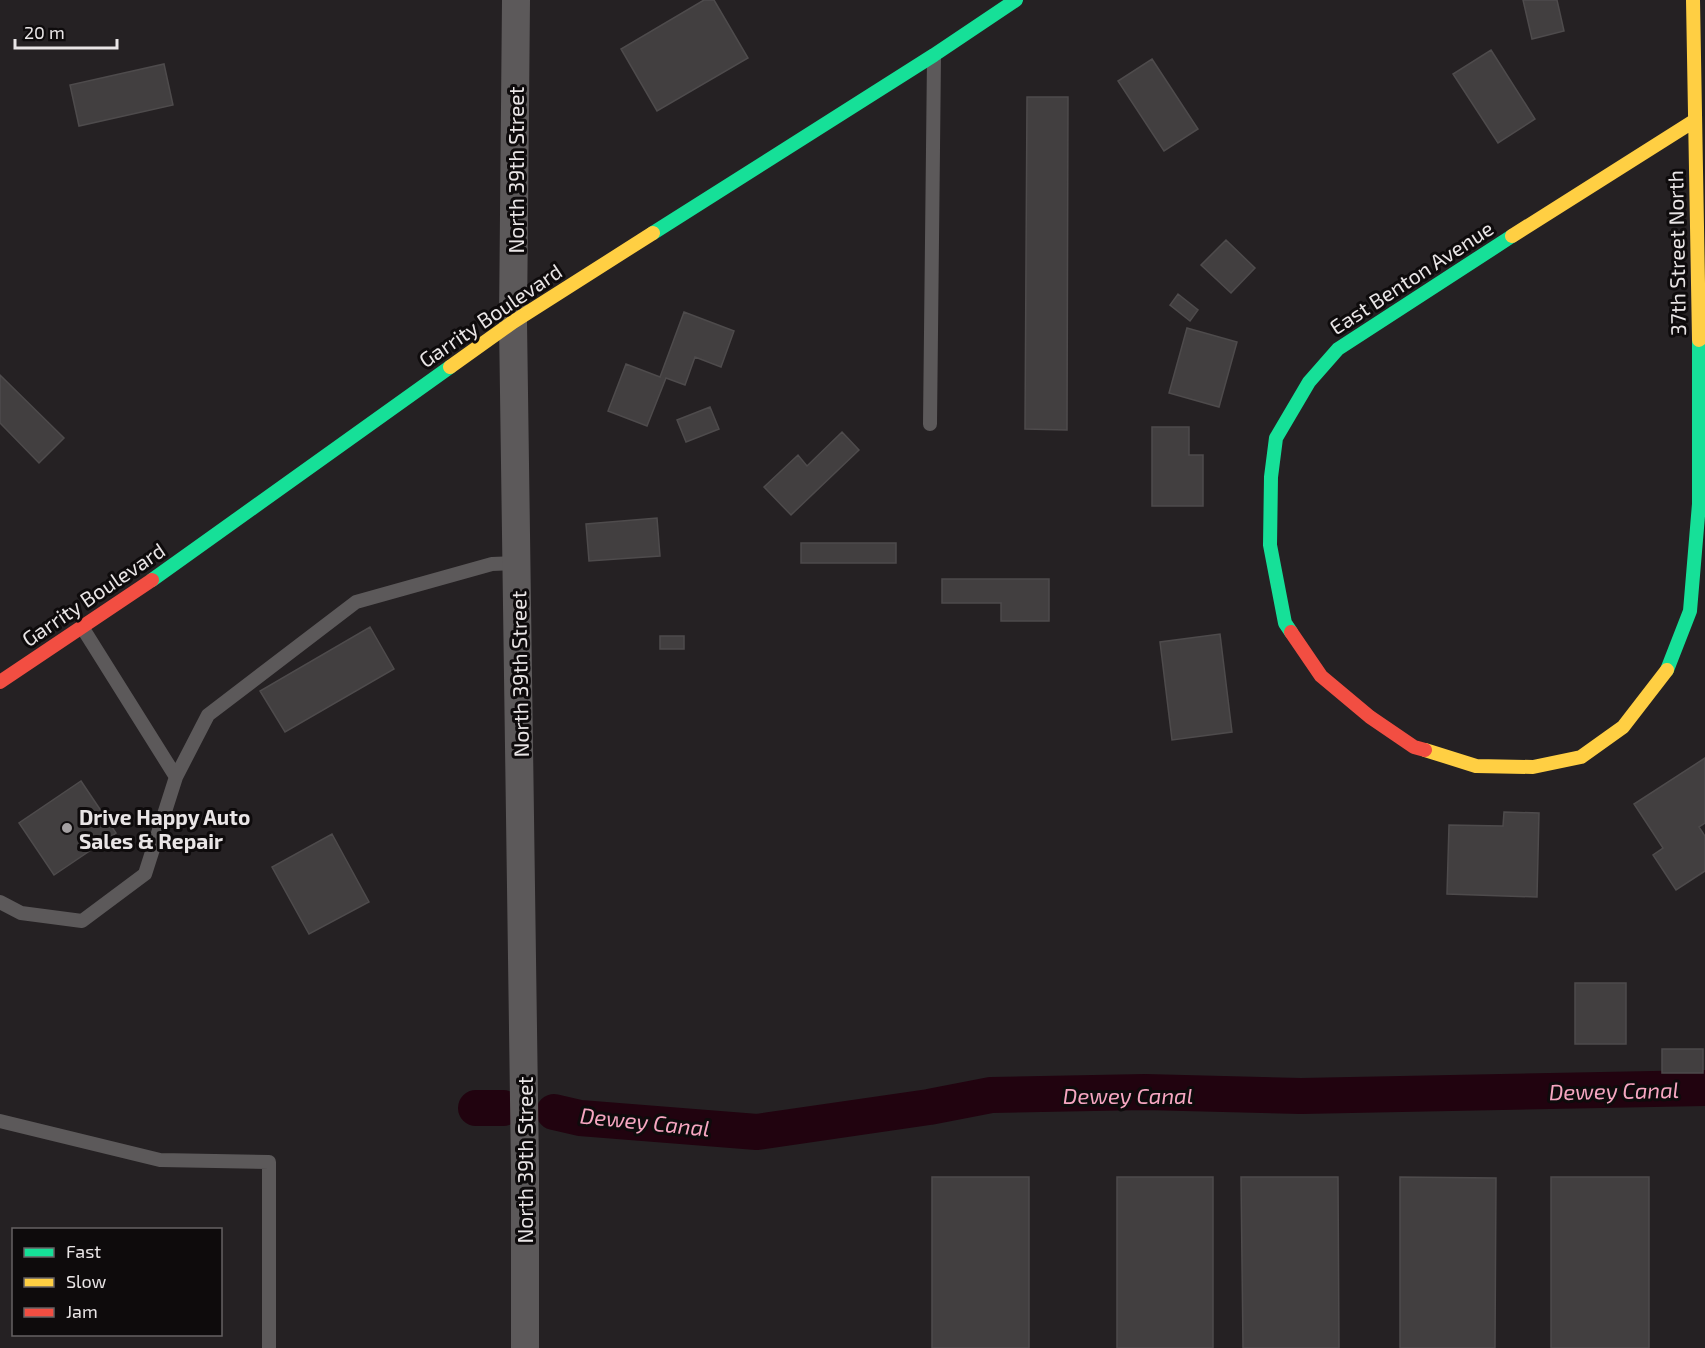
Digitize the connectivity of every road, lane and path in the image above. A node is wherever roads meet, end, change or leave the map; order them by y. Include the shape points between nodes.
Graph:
1 (516, 0) edge
2 (1016, 0) edge
3 (1693, 0) edge
4 (934, 55) junction
5 (1694, 121) junction
6 (513, 322) junction
7 (1702, 389) edge
8 (930, 424) dead end
9 (1699, 504) joint
10 (517, 563) junction
11 (82, 627) junction
12 (0, 682) edge
13 (176, 777) junction
14 (0, 902) edge
15 (0, 1121) edge
16 (269, 1348) edge
17 (525, 1348) edge

1 - 6 street, North 39th Street
2 - 4 street, Garrity Boulevard
3 - 5 street, 37th Street North
4 - 6 street, Garrity Boulevard
4 - 8 lane
5 - 7 street, 37th Street North
5 - 9 street, East Benton Avenue via 1338,349 1309,382 1276,438 1270,545 1286,622 1321,676 1414,747 1476,766 1533,767 1581,757 1623,727 1669,668 1690,611
6 - 10 street, North 39th Street
6 - 11 street, Garrity Boulevard
7 - 9 street, 37th Street North
10 - 13 lane via 492,564 356,602 208,715
10 - 17 street, North 39th Street
11 - 12 street, Garrity Boulevard
11 - 13 lane
13 - 14 lane via 145,874 115,898 82,921 21,913
15 - 16 lane via 160,1160 269,1162

